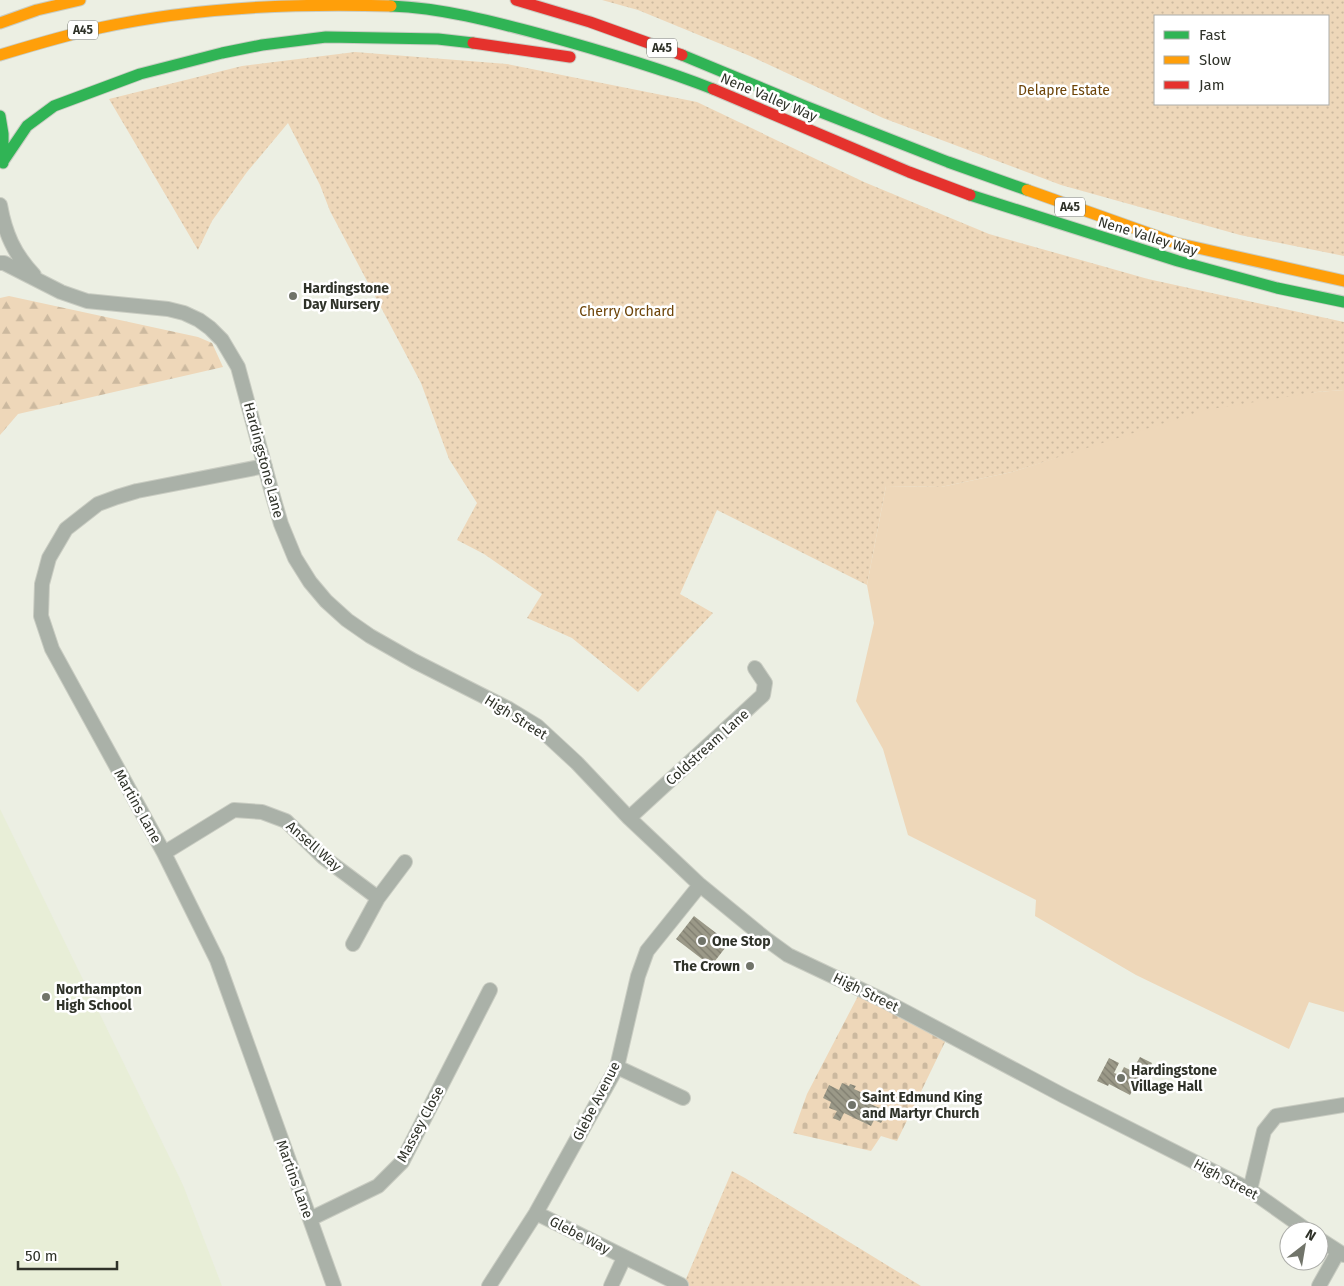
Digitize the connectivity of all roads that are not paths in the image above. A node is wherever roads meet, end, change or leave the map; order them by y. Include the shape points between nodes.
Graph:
1 (80, 0) edge
2 (516, 0) edge
3 (573, 5) dead end
4 (0, 23) edge
5 (0, 55) edge
6 (577, 59) dead end
7 (603, 64) dead end
8 (693, 81) junction
9 (805, 106) junction
10 (0, 116) edge
11 (2, 165) edge
12 (0, 205) edge
13 (0, 263) edge
14 (39, 280) junction
15 (1344, 281) edge
16 (1344, 302) edge
17 (265, 466) junction
18 (755, 668) dead end
19 (471, 690) joint
20 (628, 818) junction
21 (164, 853) junction
22 (405, 862) dead end
23 (700, 885) junction
24 (378, 898) junction
25 (353, 944) dead end
26 (490, 990) dead end
27 (616, 1067) junction
28 (683, 1098) dead end
29 (1344, 1104) edge
30 (1250, 1190) junction
31 (536, 1213) junction
32 (310, 1219) junction
33 (1294, 1221) edge
34 (1329, 1246) edge
35 (1341, 1254) edge
36 (624, 1258) junction
37 (681, 1285) dead end
38 (334, 1286) edge
39 (490, 1286) edge
40 (611, 1286) edge
41 (1319, 1286) edge

1 - 4 highway, A45
2 - 9 highway, Nene Valley Way / A45 via 627,35
3 - 9 highway via 691,48
5 - 8 highway, Nene Valley Way / A45 via 104,24 168,12 214,6 353,2 411,7 492,21 588,47
6 - 11 highway via 438,39 326,36 262,45 140,74 54,106 27,126
7 - 8 highway
8 - 16 highway, Nene Valley Way / A45 via 941,184 1039,218 1170,260 1300,294
9 - 15 highway, Nene Valley Way / A45 via 948,162 1176,243
10 - 11 highway
12 - 14 street, Hardingstone Lane via 11,244
13 - 14 street, Hardingstone Lane
14 - 17 street, Hardingstone Lane via 87,301 168,308 210,328 232,354 238,368
17 - 19 street, Hardingstone Lane via 281,524 295,558 326,601 370,636
17 - 21 street, Martins Lane via 137,491 98,504 66,529 50,558 42,584 41,616 52,650
18 - 20 street, Coldstream Lane via 765,683 763,695
19 - 20 street, High Street via 537,726
20 - 23 street, High Street
21 - 24 street, Ansell Way via 234,810 262,812 286,821 323,857
21 - 32 street, Martins Lane via 217,960
22 - 24 street
23 - 27 street, Glebe Avenue via 647,951
23 - 30 street, High Street via 788,955 883,1000
24 - 25 street
26 - 32 street, Massey Close via 402,1162 378,1186
27 - 28 street
27 - 31 street, Glebe Avenue
29 - 30 street via 1276,1116 1264,1131
30 - 33 street, High Street
31 - 36 street, Glebe Way
31 - 39 street, Glebe Avenue
32 - 38 street, Martins Lane
34 - 35 street
35 - 41 street
36 - 37 street, Glebe Way
36 - 40 street, Glebe Way

